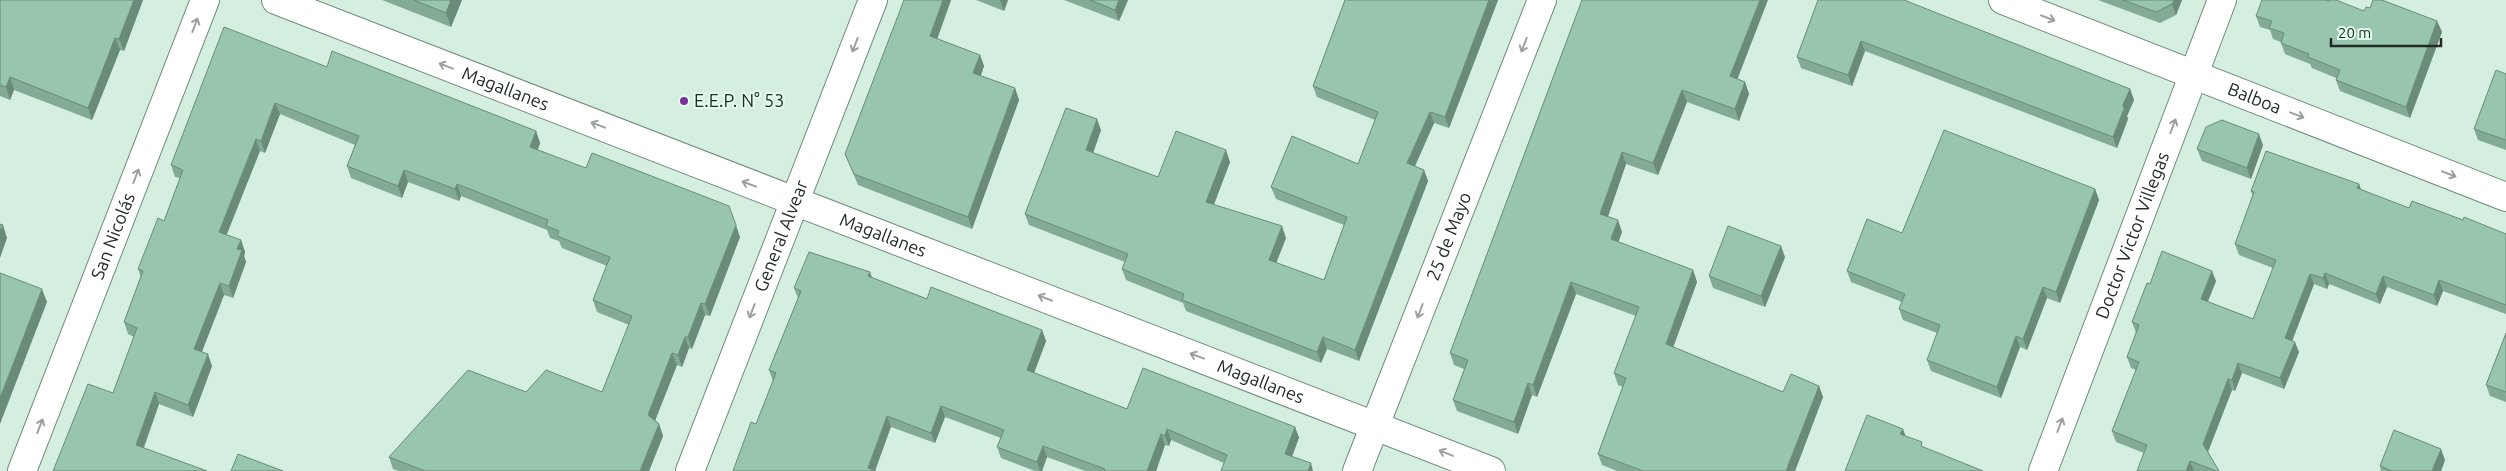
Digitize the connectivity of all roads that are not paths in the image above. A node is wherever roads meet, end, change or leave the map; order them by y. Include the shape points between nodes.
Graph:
1 (205, 0) edge
2 (276, 0) edge
3 (873, 0) edge
4 (1542, 0) edge
5 (2003, 0) edge
6 (2222, 0) edge
7 (2193, 74) junction
8 (2506, 197) edge
9 (795, 202) junction
10 (1375, 425) junction
11 (22, 471) edge
12 (690, 471) edge
13 (1358, 471) edge
14 (1492, 471) edge
15 (2043, 471) edge

11 -> 1 street, San Nicolás
9 -> 2 street, Magallanes
3 -> 9 street, General Alvear
4 -> 10 street, 25 de Mayo
5 -> 7 street, Balboa
6 - 7 street, Doctor Victor Villegas
7 -> 8 street, Balboa
15 -> 7 street, Doctor Victor Villegas
10 -> 9 street, Magallanes
9 -> 12 street, General Alvear
10 - 13 street, 25 de Mayo
14 -> 10 street, Magallanes

